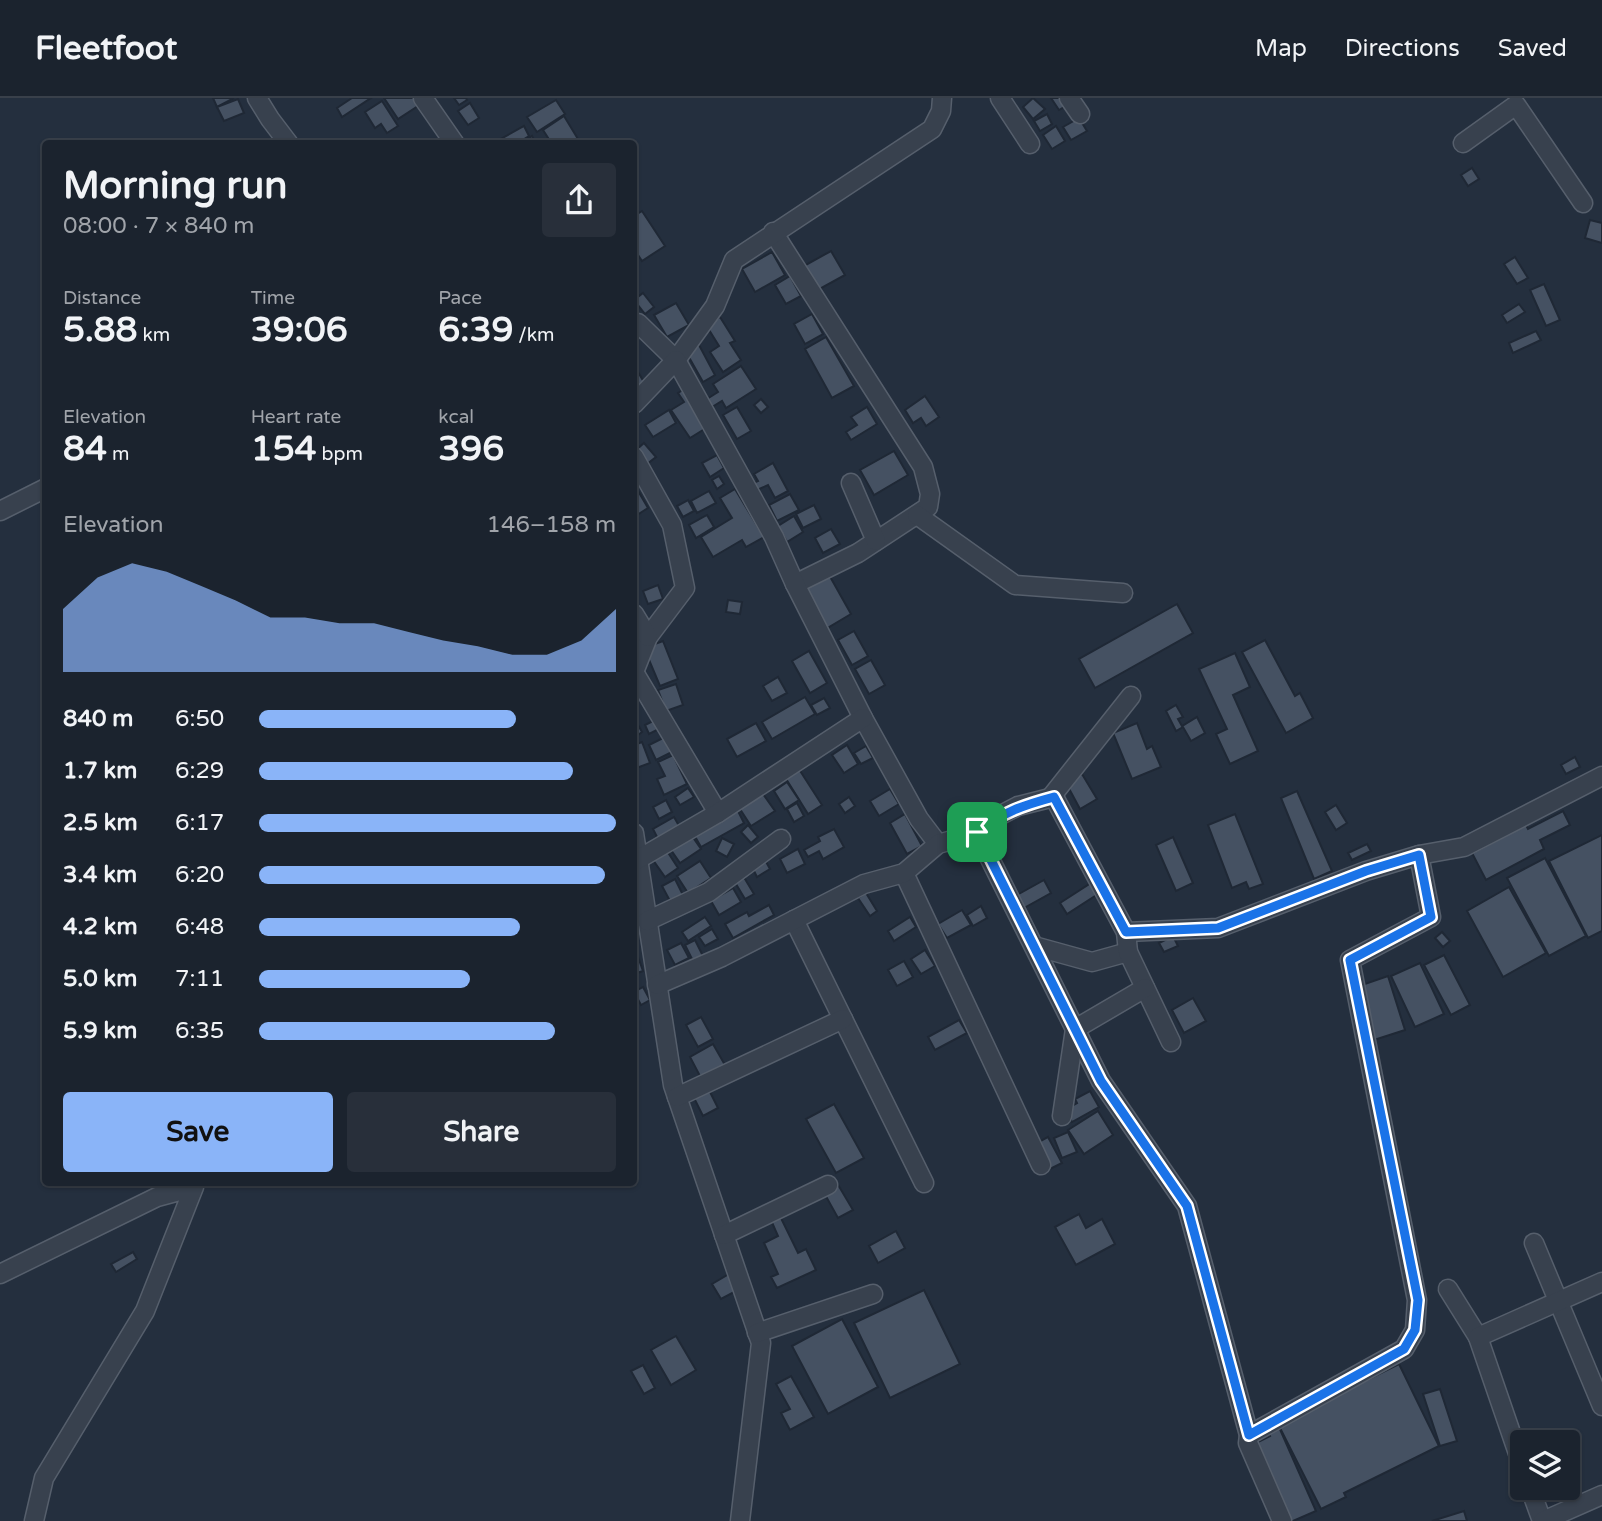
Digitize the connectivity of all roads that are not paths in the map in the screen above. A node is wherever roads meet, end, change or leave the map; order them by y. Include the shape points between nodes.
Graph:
1 (257, 98) edge
2 (423, 98) edge
3 (942, 98) edge
4 (1000, 98) edge
5 (1069, 98) edge
6 (1518, 100) edge
7 (1080, 114) dead end
8 (270, 119) junction
9 (268, 140) edge
10 (286, 140) edge
11 (452, 140) edge
12 (1462, 143) dead end
13 (1030, 144) dead end
14 (1583, 203) dead end
15 (773, 232) junction
16 (637, 323) edge
17 (676, 360) junction
18 (637, 401) edge
19 (637, 462) edge
20 (851, 483) dead end
21 (42, 490) edge
22 (0, 510) edge
23 (917, 515) junction
24 (876, 541) junction
25 (795, 584) junction
26 (1123, 593) dead end
27 (637, 619) edge
28 (648, 637) junction
29 (637, 664) edge
30 (637, 677) edge
31 (1131, 696) dead end
32 (863, 718) junction
33 (1602, 776) edge
34 (1051, 797) junction
35 (718, 813) junction
36 (977, 832) junction
37 (781, 839) dead end
38 (939, 844) junction
39 (1419, 855) junction
40 (637, 860) joint
41 (904, 873) junction
42 (794, 920) junction
43 (647, 921) junction
44 (1126, 932) junction
45 (1034, 946) junction
46 (1128, 952) junction
47 (657, 985) junction
48 (1145, 988) junction
49 (843, 1019) junction
50 (1075, 1029) junction
51 (1171, 1042) dead end
52 (677, 1097) junction
53 (1062, 1116) dead end
54 (1041, 1165) dead end
55 (925, 1183) dead end
56 (828, 1185) dead end
57 (724, 1235) junction
58 (1534, 1243) dead end
59 (0, 1274) edge
60 (1602, 1282) edge
61 (1448, 1289) dead end
62 (873, 1294) dead end
63 (1559, 1303) junction
64 (757, 1333) junction
65 (1478, 1337) junction
66 (1602, 1406) edge
67 (1510, 1430) edge
68 (1249, 1435) junction
69 (1602, 1495) edge
70 (1535, 1500) edge
71 (34, 1521) edge
72 (740, 1521) edge
73 (1282, 1521) edge
74 (1543, 1521) edge

1 - 8 street
2 - 11 street
3 - 15 street via 932,129
4 - 13 street
5 - 7 street
6 - 12 street
6 - 14 street
8 - 9 street
8 - 10 street
15 - 17 street via 734,260 715,306
15 - 23 street via 923,467 930,494 928,507
16 - 17 street
17 - 18 street
17 - 25 street via 774,537
19 - 28 street via 672,525 685,588
20 - 24 street
21 - 22 street
23 - 24 street
23 - 26 street via 1015,585
24 - 25 street
25 - 32 street
27 - 28 street
28 - 29 street
30 - 35 street
31 - 34 street
32 - 35 street
32 - 38 street via 919,820
33 - 39 street via 1464,847
34 - 36 street via 1018,806
34 - 44 street
35 - 40 street
36 - 38 street
36 - 45 street
37 - 43 street via 709,892
38 - 41 street
39 - 44 street via 1218,928
39 - 68 street via 1431,917 1350,960 1418,1300 1415,1330 1404,1349
40 - 43 street
41 - 42 street via 864,884
41 - 54 street
42 - 47 street
42 - 49 street
43 - 47 street
44 - 46 street
45 - 46 street via 1092,962
45 - 50 street
46 - 48 street
47 - 52 street
48 - 50 street
48 - 51 street
49 - 52 street
49 - 55 street
50 - 53 street
50 - 68 street via 1101,1081 1187,1206
52 - 57 street
56 - 57 street
57 - 64 street
58 - 63 street
59 - 71 street via 157,1197 194,1187 145,1311 44,1478
60 - 63 street
61 - 65 street
62 - 64 street
63 - 65 street
63 - 66 street
64 - 72 street via 761,1343
65 - 67 street
68 - 73 street via 1248,1443
69 - 74 street
70 - 74 street

